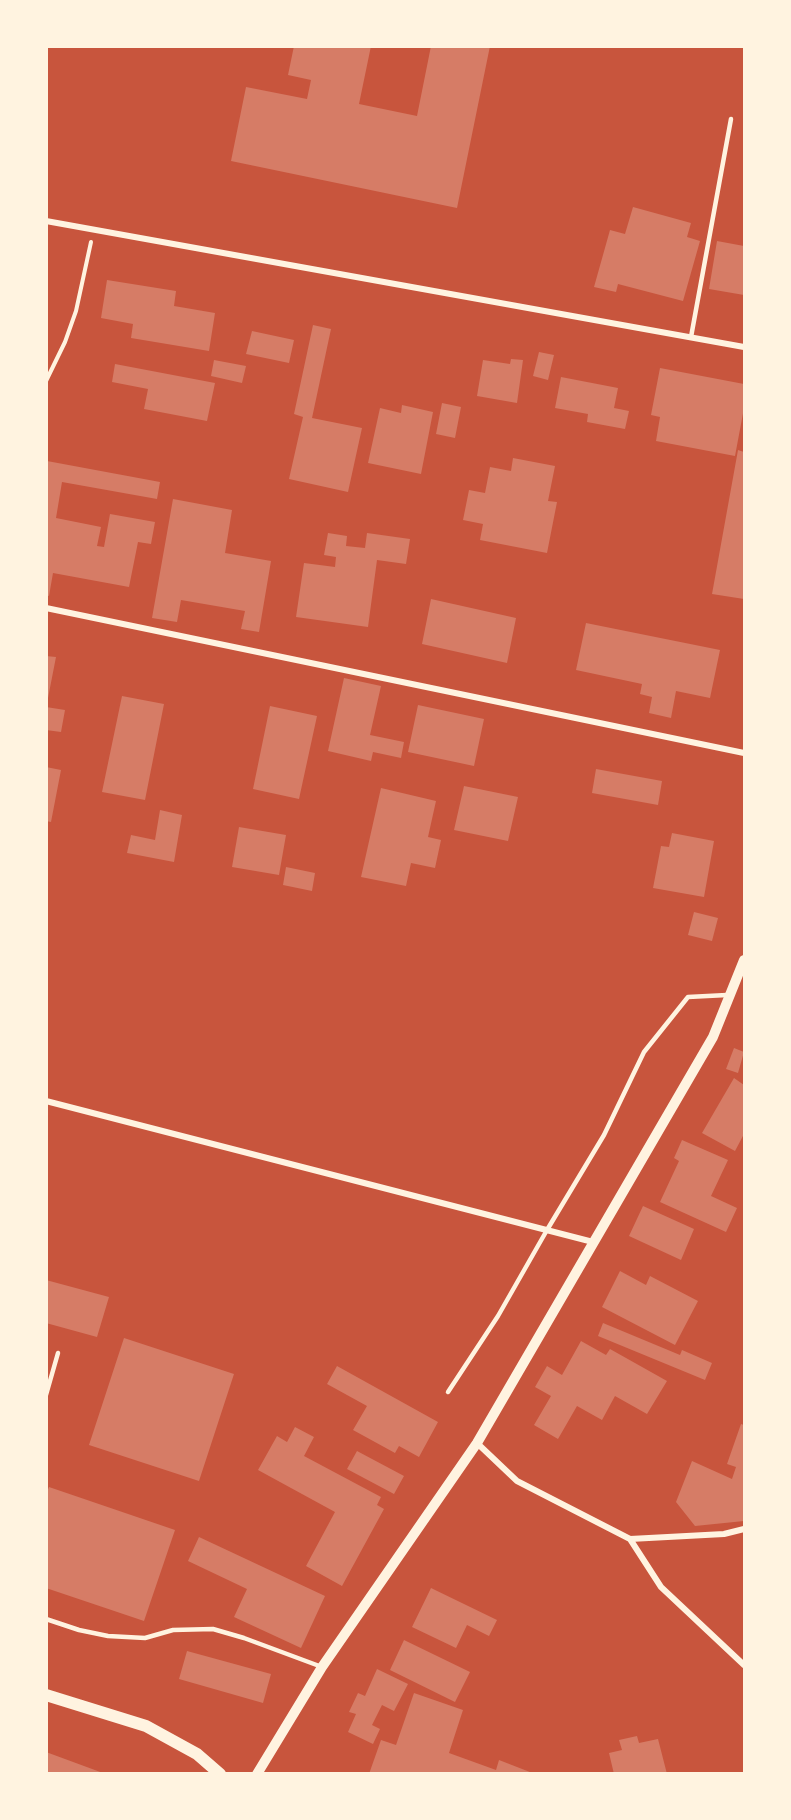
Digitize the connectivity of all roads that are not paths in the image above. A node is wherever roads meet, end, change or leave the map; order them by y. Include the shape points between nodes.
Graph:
1 (731, 119) dead end
2 (46, 221) edge
3 (691, 337) junction
4 (744, 347) edge
5 (46, 608) edge
6 (744, 753) edge
7 (744, 960) edge
8 (730, 995) junction
9 (46, 1101) edge
10 (547, 1230) junction
11 (594, 1242) junction
12 (58, 1353) dead end
13 (448, 1392) dead end
14 (46, 1395) edge
15 (477, 1443) junction
16 (744, 1529) edge
17 (630, 1539) junction
18 (46, 1619) edge
19 (744, 1665) edge
20 (322, 1667) junction
21 (46, 1695) edge
22 (220, 1773) edge
23 (257, 1773) edge

1 - 3 lane
2 - 3 street
3 - 4 street
5 - 6 street
7 - 8 street
8 - 10 lane via 688,997 644,1052 604,1135
8 - 11 street via 713,1037
9 - 10 street
10 - 11 street
10 - 13 lane via 498,1317
11 - 15 street
12 - 14 lane
15 - 17 street via 517,1481
15 - 20 street
16 - 17 street via 724,1534
17 - 19 street via 661,1587
18 - 20 lane via 108,1636 145,1638 173,1630 213,1629
20 - 23 street
21 - 22 main road via 146,1726 197,1754

